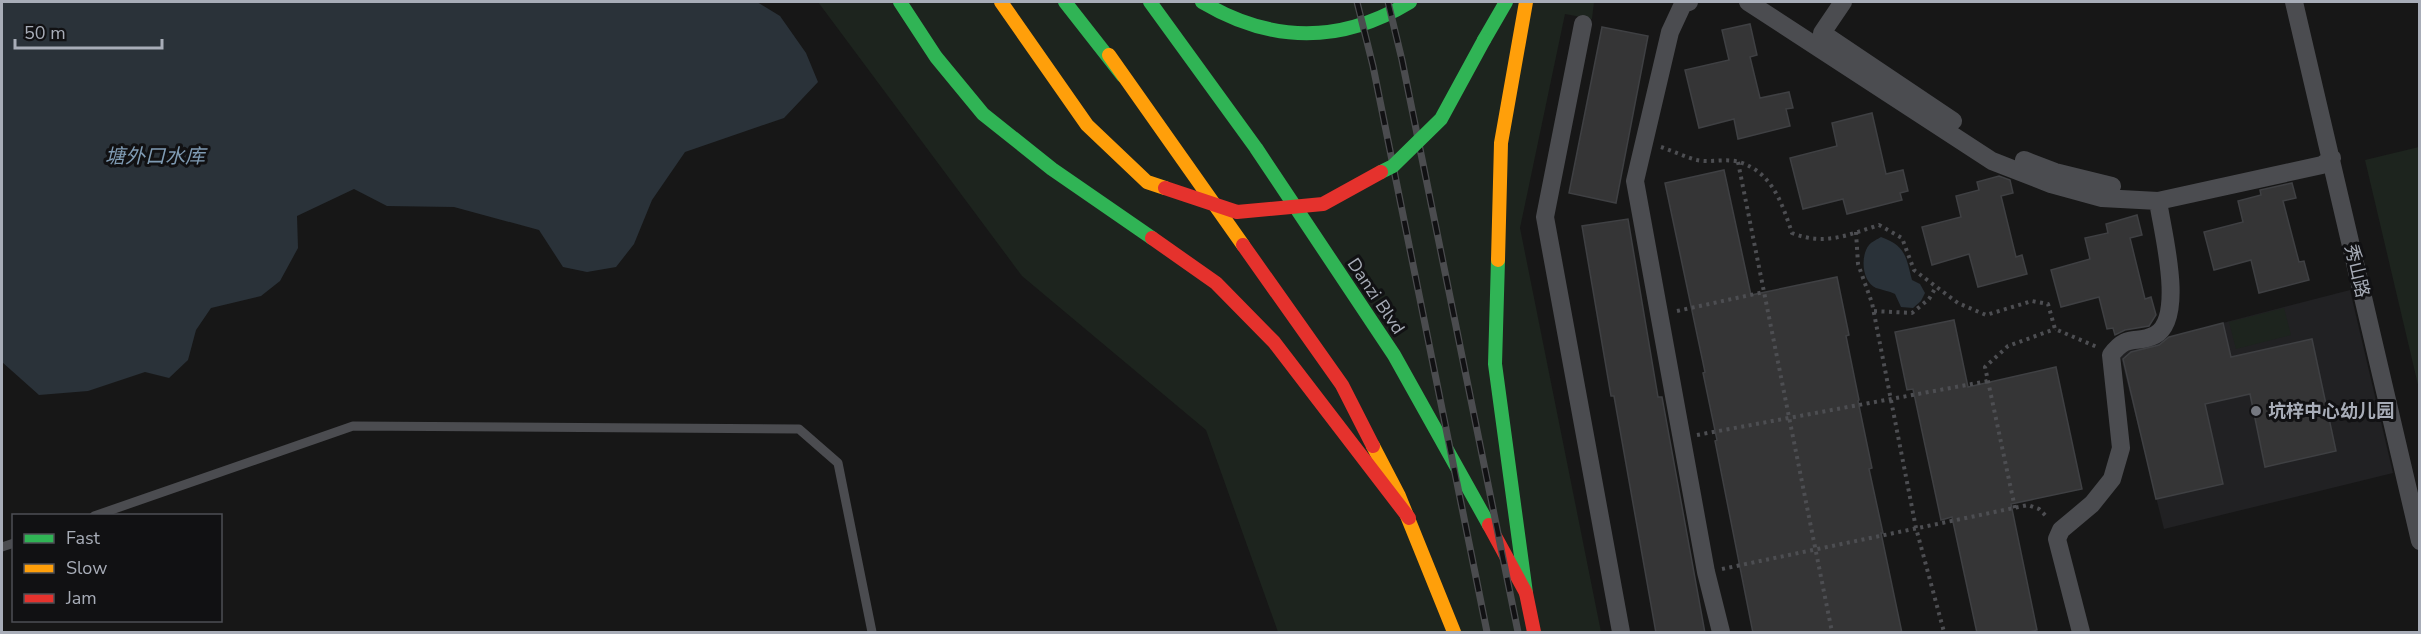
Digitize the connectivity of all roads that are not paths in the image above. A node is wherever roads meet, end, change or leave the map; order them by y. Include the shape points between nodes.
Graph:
1 (900, 2) edge
2 (1001, 2) edge
3 (1065, 2) edge
4 (1075, 2) edge
5 (1150, 2) edge
6 (1202, 2) edge
7 (1410, 2) edge
8 (1506, 2) edge
9 (1526, 2) edge
10 (1689, 2) edge
11 (1748, 2) edge
12 (1843, 2) edge
13 (2294, 2) edge
14 (1583, 24) dead end
15 (1123, 76) junction
16 (2332, 158) junction
17 (2157, 201) junction
18 (100, 514) edge
19 (1408, 518) junction
20 (2420, 541) edge
21 (1526, 593) junction
22 (873, 633) edge
23 (1454, 633) edge
24 (1534, 633) edge
25 (1621, 633) edge
26 (1721, 633) edge
27 (2081, 633) edge

1 - 19 main road via 936,57 983,114 1052,169 1216,283 1275,342
2 - 8 main road, bridge via 1087,125 1147,182 1237,212 1323,204 1393,166 1441,119
3 - 15 main road
4 - 15 main road
5 - 21 main road, Danzi Blvd via 1256,148 1394,355
6 - 7 main road via 1232,19 1294,33 1365,24
9 - 21 main road via 1501,143 1495,364
10 - 26 street via 1683,4 1670,32 1635,181 1706,572
11 - 17 street via 1992,161 2102,198
12 - 16 street via 1822,33 1997,150 2055,172 2105,186 2157,189 2319,154
13 - 16 street, 秀山路
14 - 25 street via 1545,217
15 - 19 main road via 1342,385
16 - 17 street via 2322,165
16 - 20 street, 秀山路
17 - 27 street via 2172,304 2166,326 2155,335 2121,342 2112,353 2121,448 2112,479 2092,504 2061,530 2057,539
18 - 22 lane via 353,426 799,429 837,463
19 - 23 main road
21 - 24 main road, Danzi Blvd

